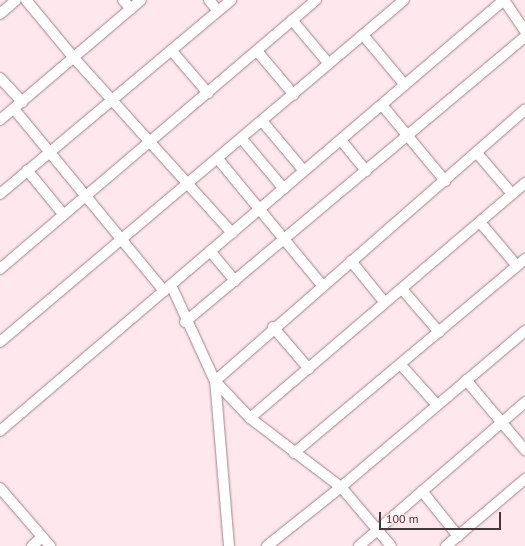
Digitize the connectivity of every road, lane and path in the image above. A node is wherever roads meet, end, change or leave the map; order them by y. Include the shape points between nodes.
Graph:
1 (16, 0) edge
2 (26, 0) edge
3 (124, 0) edge
4 (141, 0) edge
5 (209, 0) edge
6 (231, 0) edge
7 (316, 0) edge
8 (404, 0) edge
9 (504, 0) edge
10 (131, 9) junction
11 (218, 11) junction
12 (0, 14) edge
13 (292, 20) junction
14 (525, 31) edge
15 (363, 35) junction
16 (525, 37) edge
17 (171, 50) junction
18 (257, 51) junction
19 (74, 58) junction
20 (330, 64) junction
21 (0, 78) edge
22 (405, 85) junction
23 (208, 93) junction
24 (294, 94) junction
25 (111, 100) junction
26 (22, 102) junction
27 (382, 105) junction
28 (14, 109) junction
29 (525, 110) edge
30 (0, 120) edge
31 (262, 121) junction
32 (408, 136) junction
33 (242, 139) junction
34 (341, 140) junction
35 (150, 143) junction
36 (50, 152) junction
37 (477, 153) junction
38 (218, 159) junction
39 (27, 170) junction
40 (304, 171) junction
41 (366, 172) junction
42 (445, 181) junction
43 (525, 184) edge
44 (188, 185) junction
45 (284, 189) junction
46 (0, 194) edge
47 (512, 194) junction
48 (86, 197) junction
49 (260, 210) junction
50 (64, 215) junction
51 (480, 222) junction
52 (232, 233) junction
53 (121, 240) junction
54 (284, 241) junction
55 (210, 251) junction
56 (525, 259) edge
57 (351, 261) junction
58 (516, 266) junction
59 (0, 269) edge
60 (235, 282) junction
61 (322, 285) junction
62 (167, 288) junction
63 (402, 289) junction
64 (385, 303) junction
65 (185, 322) junction
66 (273, 327) junction
67 (525, 330) edge
68 (439, 332) junction
69 (0, 342) edge
70 (401, 365) junction
71 (309, 369) junction
72 (466, 380) junction
73 (214, 381) junction
74 (525, 402) edge
75 (437, 405) junction
76 (250, 418) junction
77 (501, 422) junction
78 (0, 430) edge
79 (525, 450) edge
80 (294, 453) junction
81 (525, 478) edge
82 (341, 487) junction
83 (422, 492) junction
84 (2, 494) edge
85 (378, 530) junction
86 (458, 536) junction
87 (42, 537) junction
88 (32, 546) edge
89 (50, 546) edge
90 (229, 546) edge
91 (267, 546) edge
92 (359, 546) edge
93 (391, 546) edge
94 (446, 546) edge

1 - 12 street
2 - 19 street
3 - 10 street
4 - 10 street
5 - 11 street
6 - 11 street
7 - 13 street
8 - 15 street
9 - 14 street
9 - 22 street
10 - 19 street
11 - 17 street
13 - 18 street
13 - 20 street
15 - 20 street
15 - 22 street
16 - 32 street
17 - 23 street
17 - 25 street
18 - 23 street
18 - 24 street
19 - 25 street
19 - 26 street
20 - 24 street
21 - 26 street
22 - 27 street
23 - 35 street
24 - 31 street
25 - 35 street
25 - 36 street
26 - 28 street
27 - 32 street
27 - 34 street
28 - 30 street
28 - 36 street
29 - 37 street
31 - 33 street
31 - 40 street
32 - 41 street
32 - 42 street
33 - 38 street
33 - 45 street
34 - 40 street
34 - 41 street
35 - 44 street
35 - 48 street
36 - 39 street
36 - 48 street
37 - 42 street
37 - 47 street
38 - 44 street
38 - 49 street
39 - 46 street
39 - 50 street
40 - 45 street
41 - 54 street
42 - 57 street
43 - 47 street
44 - 52 street
44 - 53 street
45 - 49 street
47 - 51 street
48 - 50 street
48 - 53 street
49 - 52 street
49 - 54 street
50 - 59 street
51 - 58 street
51 - 63 street
52 - 55 street
53 - 62 street
53 - 69 street
54 - 60 street
54 - 61 street
55 - 60 street
55 - 62 street
56 - 58 street
57 - 61 street
57 - 64 street
58 - 68 street
60 - 65 street
61 - 66 street
62 - 65 street
62 - 78 street
63 - 64 street
63 - 68 street
64 - 71 street
65 - 73 street
66 - 71 street
66 - 73 street
67 - 72 street
68 - 70 street
70 - 75 street
70 - 80 street
71 - 76 street
72 - 75 street
72 - 77 street
73 - 76 street
73 - 90 street
74 - 77 street
75 - 82 street
76 - 80 street
77 - 79 street
77 - 83 street
80 - 82 street
81 - 86 street
82 - 85 street
82 - 91 street
83 - 85 street
83 - 86 street
84 - 87 street
85 - 92 street
85 - 93 street
86 - 94 street
87 - 88 street
87 - 89 street

